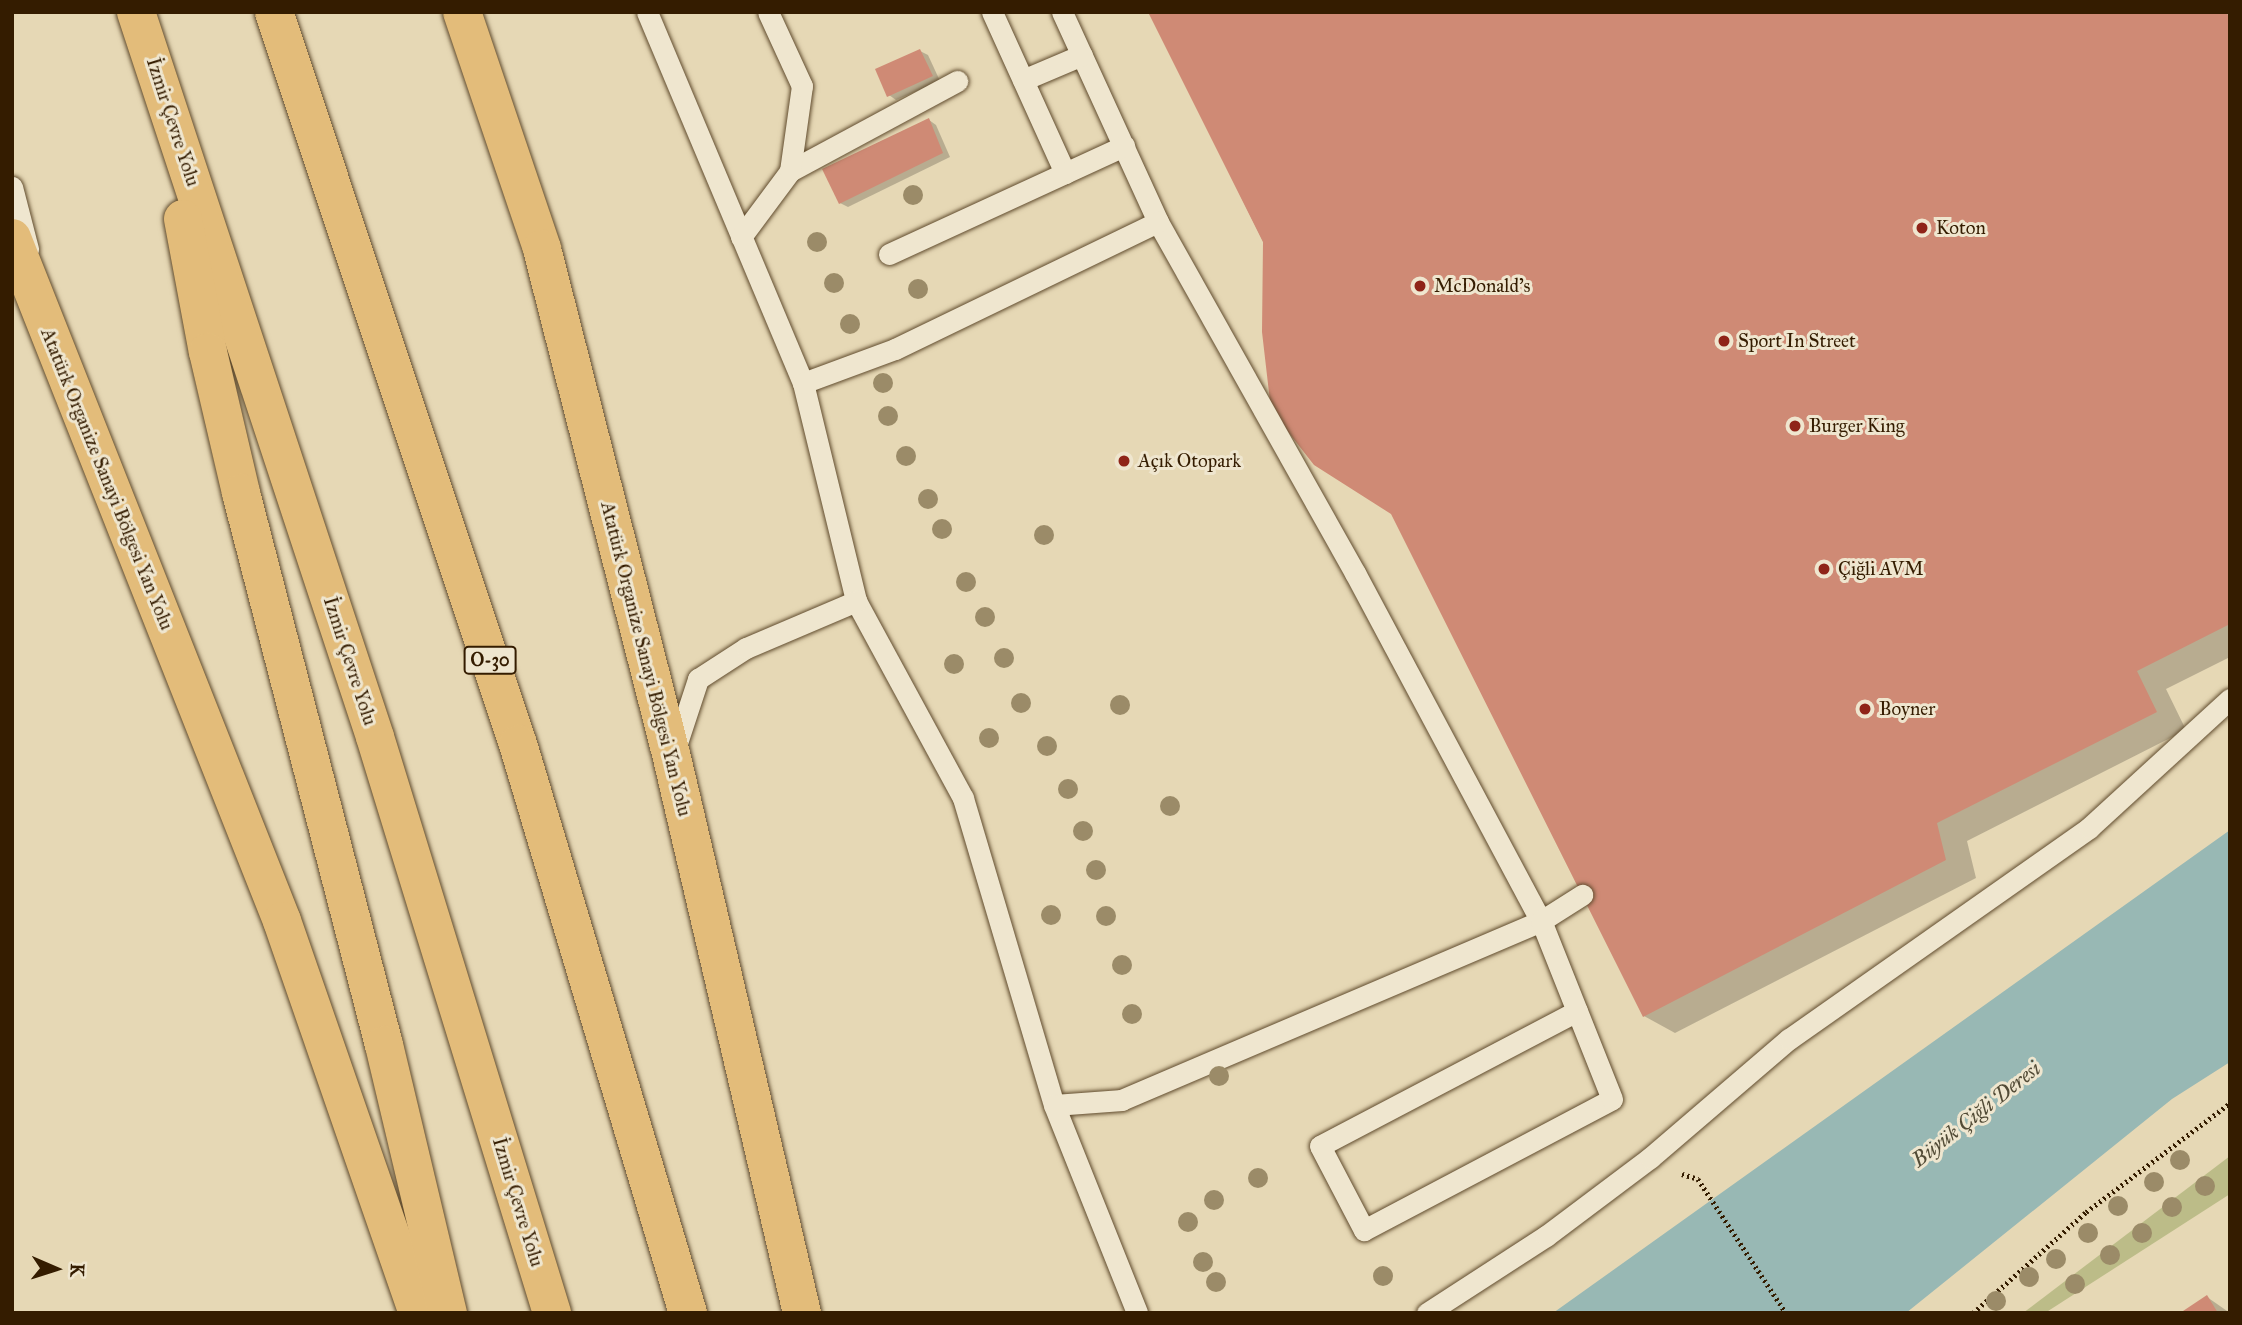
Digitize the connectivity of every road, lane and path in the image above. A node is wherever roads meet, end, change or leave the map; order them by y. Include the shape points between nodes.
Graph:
1 (136, 12) edge
2 (274, 12) edge
3 (462, 12) edge
4 (647, 12) edge
5 (768, 12) edge
6 (992, 12) edge
7 (1062, 12) edge
8 (1082, 55) junction
9 (153, 62) junction
10 (1023, 80) junction
11 (957, 81) dead end
12 (1124, 146) junction
13 (790, 171) junction
14 (1065, 173) junction
15 (12, 187) edge
16 (1158, 222) junction
17 (741, 237) junction
18 (12, 238) edge
19 (889, 254) dead end
20 (52, 341) junction
21 (803, 383) junction
22 (856, 601) junction
23 (2230, 699) edge
24 (672, 758) junction
25 (1582, 895) dead end
26 (1541, 921) junction
27 (1577, 1011) junction
28 (2230, 1103) edge
29 (1054, 1105) junction
30 (1698, 1179) dead end
31 (418, 1313) edge
32 (448, 1313) edge
33 (552, 1313) edge
34 (688, 1313) edge
35 (802, 1313) edge
36 (1137, 1313) edge
37 (1427, 1313) edge
38 (1786, 1313) edge
39 (1973, 1313) edge

1 - 9 main road, İzmir Çevre Yolu
2 - 34 main road, O-30 via 518,744
3 - 24 main road, Atatürk Organize Sanayi Bölgesi Yan Yolu via 542,248
4 - 17 lane
5 - 13 lane via 802,86
6 - 10 lane
7 - 8 lane
8 - 10 lane
8 - 12 lane
9 - 32 main road via 208,352 241,493 384,1045
9 - 33 main road, İzmir Çevre Yolu via 375,737
10 - 14 lane
11 - 13 lane
12 - 14 lane
12 - 16 lane
13 - 17 lane
14 - 19 lane
15 - 20 lane
16 - 21 lane via 895,349
16 - 26 lane via 1355,573
17 - 21 lane
18 - 20 main road, Atatürk Organize Sanayi Bölgesi Yan Yolu
20 - 31 main road, Atatürk Organize Sanayi Bölgesi Yan Yolu via 282,921
21 - 22 lane
22 - 24 lane via 746,648 698,679
22 - 29 lane via 963,798
23 - 37 lane via 2089,828 1789,1039 1650,1158 1545,1236
24 - 35 main road, Atatürk Organize Sanayi Bölgesi Yan Yolu
25 - 26 lane
26 - 27 lane
26 - 29 lane via 1122,1100
27 - 27 lane via 1320,1146 1364,1230 1612,1099
28 - 39 path via 2086,1212
29 - 36 lane
30 - 38 path

